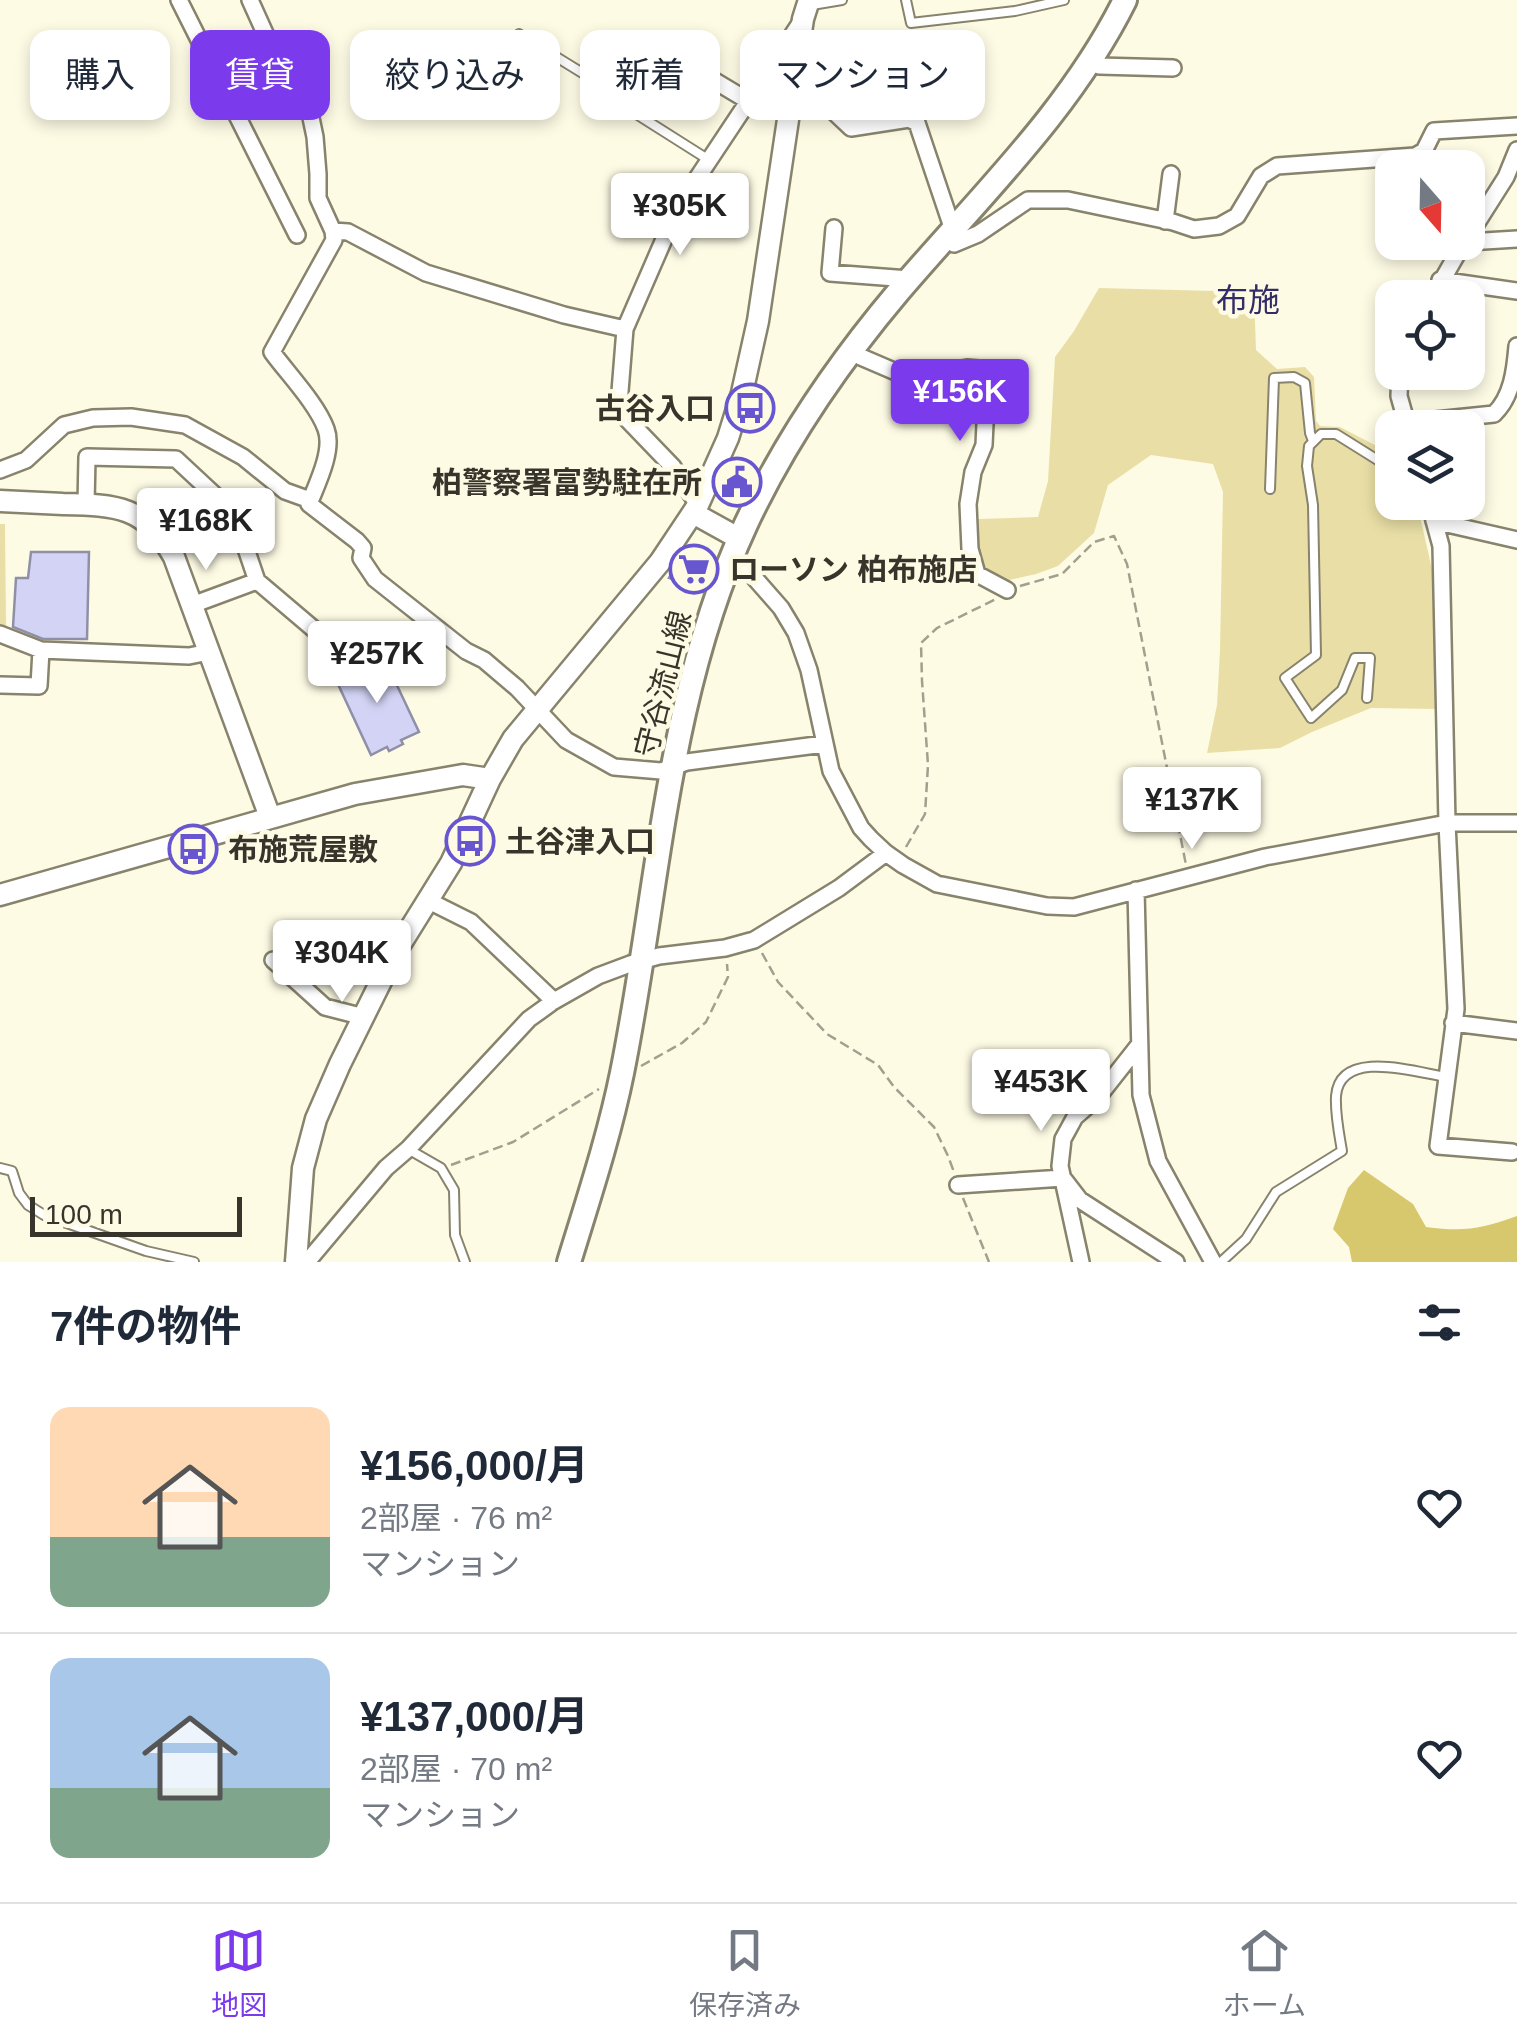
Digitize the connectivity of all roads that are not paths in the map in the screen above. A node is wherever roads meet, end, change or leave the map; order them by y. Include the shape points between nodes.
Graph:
1 (179, 0) edge
2 (842, 0) edge
3 (906, 0) edge
4 (1064, 0) edge
5 (256, 2) edge
6 (1119, 4) edge
7 (806, 8) edge
8 (793, 30) edge
9 (560, 59) edge
10 (1090, 63) junction
11 (1173, 68) dead end
12 (740, 116) edge
13 (788, 120) edge
14 (842, 120) edge
15 (902, 120) edge
16 (911, 120) edge
17 (1517, 126) edge
18 (1517, 150) edge
19 (709, 160) junction
20 (1171, 174) dead end
21 (1512, 178) edge
22 (1485, 214) edge
23 (1165, 221) junction
24 (834, 228) dead end
25 (333, 232) junction
26 (949, 234) junction
27 (297, 235) dead end
28 (1485, 240) edge
29 (1517, 240) edge
30 (1453, 260) edge
31 (909, 280) junction
32 (1440, 280) edge
33 (1485, 286) edge
34 (1517, 291) edge
35 (625, 328) junction
36 (1517, 346) edge
37 (851, 350) junction
38 (1516, 371) edge
39 (1485, 415) edge
40 (1313, 442) junction
41 (1375, 458) edge
42 (0, 470) edge
43 (1270, 488) dead end
44 (310, 500) junction
45 (0, 502) edge
46 (86, 504) junction
47 (696, 509) junction
48 (1434, 521) joint
49 (740, 539) junction
50 (1517, 540) edge
51 (729, 562) junction
52 (257, 581) junction
53 (1006, 590) road end
54 (192, 605) junction
55 (316, 631) dead end
56 (0, 634) edge
57 (41, 650) junction
58 (209, 652) junction
59 (0, 685) edge
60 (1367, 698) dead end
61 (538, 710) junction
62 (824, 744) junction
63 (674, 766) junction
64 (490, 779) junction
65 (270, 817) junction
66 (1448, 823) junction
67 (1517, 823) edge
68 (892, 857) junction
69 (1136, 890) junction
70 (0, 895) edge
71 (427, 900) junction
72 (273, 960) dead end
73 (642, 961) junction
74 (554, 1001) junction
75 (364, 1018) junction
76 (1454, 1024) junction
77 (1517, 1031) edge
78 (1139, 1044) junction
79 (1446, 1077) junction
80 (408, 1148) junction
81 (1512, 1152) dead end
82 (0, 1168) edge
83 (1063, 1178) junction
84 (958, 1185) road end
85 (194, 1262) edge
86 (296, 1262) edge
87 (307, 1262) edge
88 (465, 1262) edge
89 (568, 1262) edge
90 (1081, 1262) edge
91 (1176, 1262) edge
92 (1212, 1262) edge
93 (1222, 1262) edge

1 - 27 street
2 - 7 lane
3 - 4 lane via 911,23
5 - 25 street via 268,42 310,113 318,198
6 - 10 main road, 守谷流山線
7 - 8 street
9 - 19 lane
10 - 11 street
10 - 26 main road, 守谷流山線
12 - 19 street
13 - 47 street via 752,357 734,424
14 - 15 street via 850,128
16 - 26 street
17 - 23 street via 1434,131 1415,156 1277,166 1261,176 1237,216 1219,226 1194,229
18 - 21 street
19 - 35 street via 668,230
20 - 23 street
21 - 22 street
23 - 26 street via 1068,200 1028,200 978,234 954,244
24 - 31 street via 830,272
25 - 35 street via 348,232 426,274
25 - 44 street via 272,352 328,431 324,467
26 - 31 main road, 守谷流山線
28 - 29 street
30 - 32 street
31 - 37 main road, 守谷流山線
33 - 34 street
35 - 47 street via 619,404 673,467
36 - 38 street
37 - 49 main road, 守谷流山線 via 801,423
37 - 53 street via 910,378 990,370 995,379 968,504 970,549 976,574
38 - 39 street via 1507,398
40 - 41 lane via 1336,434
40 - 43 lane via 1305,383 1274,378
40 - 60 lane via 1306,466 1316,655 1285,678 1311,718 1342,690 1355,658 1370,658
42 - 44 street via 26,460 64,425 132,417 185,425
44 - 61 street via 358,541 375,578
45 - 46 street
46 - 52 street via 87,456 176,459 234,513
46 - 54 street via 109,505 148,522 174,557
47 - 49 street
47 - 61 street
48 - 50 street
48 - 66 street via 1441,546
49 - 51 main road, 守谷流山線
51 - 62 street via 752,575 796,633
51 - 63 main road, 守谷流山線 via 705,630
52 - 54 street
52 - 55 street
54 - 58 street
56 - 57 street
57 - 58 street
57 - 59 street via 39,686
58 - 65 street
61 - 63 street via 566,740 614,768
61 - 64 street
62 - 63 street
62 - 68 street via 830,772 861,828
63 - 73 main road, 守谷流山線
64 - 65 street via 462,775 390,786
64 - 71 street
65 - 70 street
66 - 67 street
66 - 69 street via 1265,857
66 - 76 street
68 - 69 street via 937,884 1047,906 1074,907
68 - 73 street via 754,940
69 - 78 street
71 - 74 street via 471,922
71 - 75 street
72 - 75 street via 325,1007
73 - 74 street
73 - 89 main road, 守谷流山線 via 619,1088
74 - 80 street via 529,1019
75 - 86 street via 316,1119 303,1168
76 - 77 street
76 - 79 street
78 - 83 street via 1075,1117 1063,1139
78 - 92 street via 1141,1095 1158,1160
79 - 81 street via 1438,1146
79 - 93 lane via 1360,1066 1344,1074 1336,1091 1342,1151 1276,1192
80 - 87 street
80 - 88 lane via 441,1168 454,1190 455,1236
82 - 85 lane via 12,1171 19,1193 44,1215
83 - 84 street
83 - 90 street
83 - 91 street via 1080,1200

